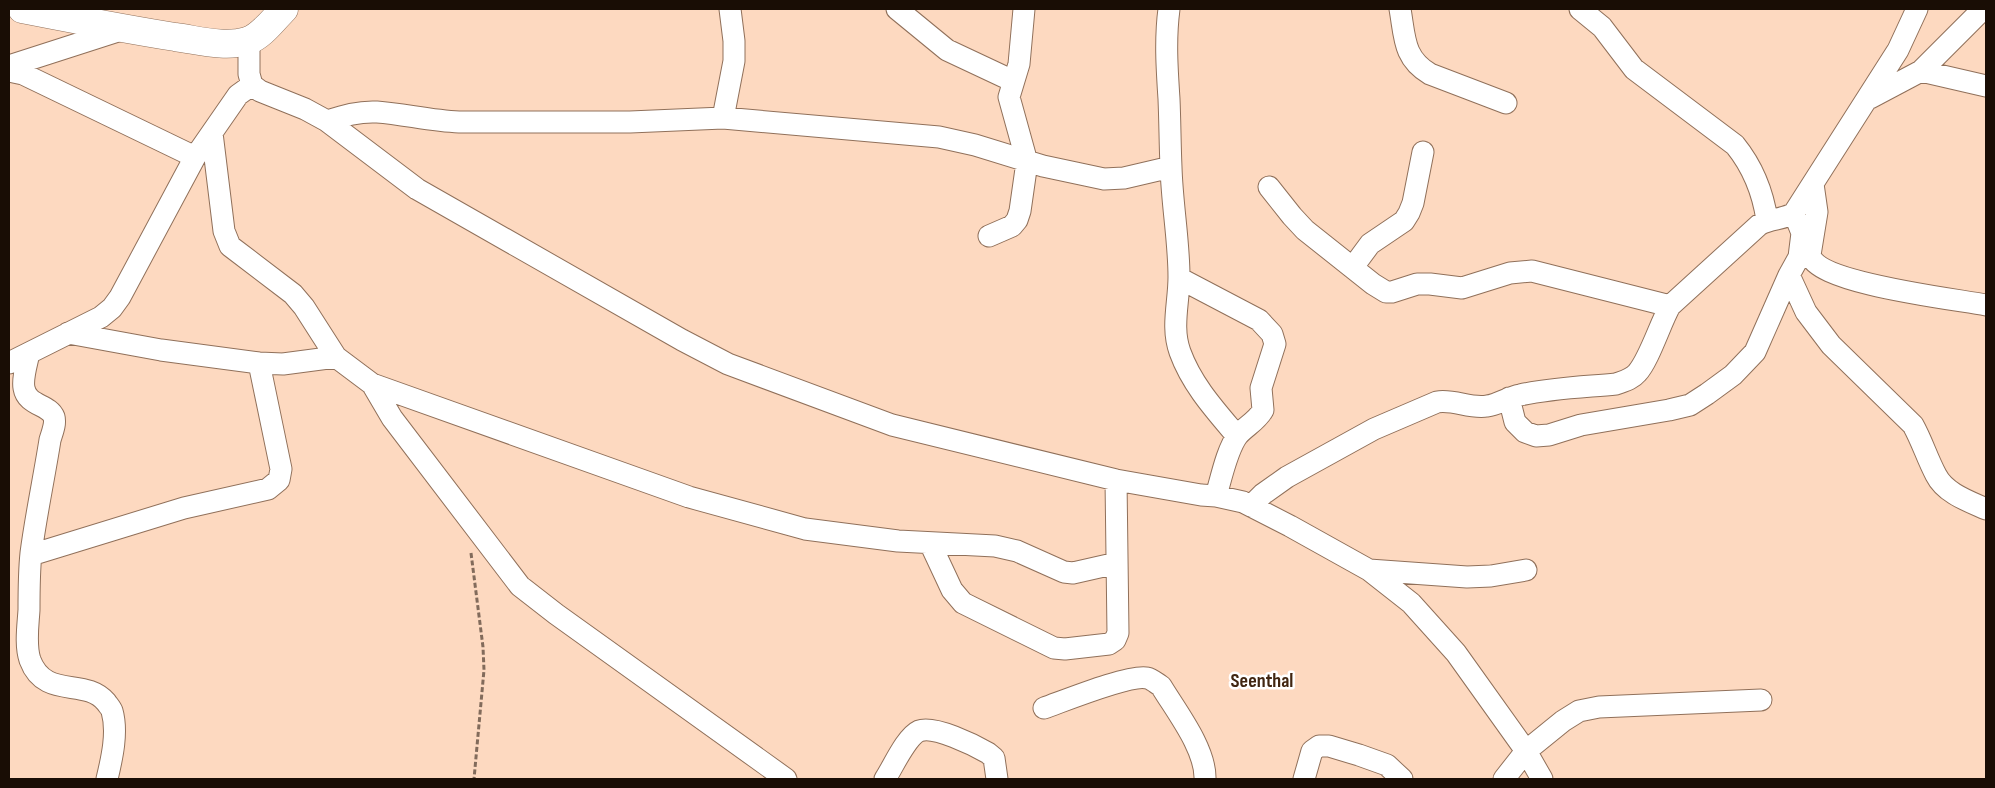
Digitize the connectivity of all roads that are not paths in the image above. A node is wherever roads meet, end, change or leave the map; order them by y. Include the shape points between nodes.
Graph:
1 (22, 9) edge
2 (284, 9) edge
3 (730, 9) edge
4 (897, 9) edge
5 (1024, 9) edge
6 (1169, 9) edge
7 (1400, 9) edge
8 (1580, 9) edge
9 (1917, 9) edge
10 (1983, 9) edge
11 (125, 29) junction
12 (249, 41) junction
13 (9, 66) edge
14 (9, 71) edge
15 (1921, 71) junction
16 (1014, 81) junction
17 (252, 85) junction
18 (1986, 86) edge
19 (1868, 99) junction
20 (1506, 103) dead end
21 (723, 118) junction
22 (326, 121) junction
23 (212, 132) junction
24 (1423, 152) dead end
25 (195, 157) junction
26 (1027, 162) junction
27 (1171, 167) junction
28 (1813, 184) junction
29 (1268, 186) dead end
30 (1794, 212) junction
31 (1766, 220) junction
32 (989, 236) dead end
33 (1353, 267) junction
34 (1789, 275) junction
35 (1179, 278) junction
36 (1986, 305) edge
37 (1670, 306) junction
38 (68, 333) junction
39 (29, 353) junction
40 (336, 357) junction
41 (9, 363) edge
42 (259, 363) junction
43 (372, 384) junction
44 (1509, 398) junction
45 (1237, 436) junction
46 (1116, 480) junction
47 (1216, 496) junction
48 (1252, 506) junction
49 (1986, 509) edge
50 (930, 543) junction
51 (31, 554) junction
52 (1117, 563) junction
53 (1369, 570) junction
54 (1526, 570) dead end
55 (1760, 700) dead end
56 (1044, 708) dead end
57 (1526, 751) junction
58 (107, 779) edge
59 (786, 779) edge
60 (885, 779) edge
61 (997, 779) edge
62 (1205, 779) edge
63 (1304, 779) edge
64 (1402, 779) edge
65 (1504, 779) edge
66 (1542, 779) edge

1 - 11 main road
2 - 12 main road
3 - 21 street via 734,61
4 - 16 street via 947,50
5 - 16 street via 1019,64
6 - 27 street via 1166,34
7 - 20 street via 1408,50 1419,67
8 - 31 street via 1602,27 1634,69 1735,145 1760,192
9 - 19 street via 1898,50
10 - 15 street
11 - 12 main road via 219,43
11 - 13 street
12 - 17 street
14 - 25 street via 23,74
15 - 18 street
15 - 19 street
16 - 26 street via 1010,103
17 - 22 street
17 - 23 street via 238,95
19 - 28 street
21 - 22 street via 630,122 459,122 376,112 343,115
21 - 26 street via 939,137
22 - 46 street via 417,189 728,364 892,425
23 - 25 street
23 - 40 street via 224,231 230,246 293,294
24 - 33 street via 1409,213 1404,221 1370,244
25 - 38 street via 120,297 101,317
26 - 27 street via 1114,179
26 - 32 street via 1017,220 1007,230
27 - 35 street
28 - 30 street
28 - 36 street via 1818,212 1810,255 1818,266 1884,288
29 - 33 street via 1306,230
30 - 31 street via 1782,219
30 - 34 street via 1802,233 1802,244
31 - 37 street
33 - 37 street via 1386,292 1417,284 1462,288 1510,273 1532,271
34 - 44 street via 1755,352 1747,362 1690,405 1536,436 1525,432 1515,422
34 - 49 street via 1806,312 1831,345 1913,425 1936,476 1944,486
35 - 45 street via 1176,333 1188,372
35 - 45 street via 1259,320 1272,334 1275,344 1261,388 1263,410
37 - 44 street via 1644,363 1637,374 1627,380
38 - 39 street
38 - 42 street
39 - 41 street
39 - 51 street via 23,386 26,395 54,416
40 - 42 street via 283,364
40 - 43 street
42 - 51 street via 281,469 274,486 184,508
43 - 50 street via 689,497 805,528
43 - 59 street via 392,418 520,586
44 - 48 street via 1482,407 1448,400 1437,402 1374,428 1268,489
45 - 47 street
46 - 47 street
46 - 52 street
47 - 48 street
48 - 53 street
50 - 52 street via 995,546 1073,573
50 - 52 street via 952,590 963,603 1044,645 1065,649 1101,646 1115,640 1118,633
51 - 58 street via 27,639 30,659 37,673 47,682 87,690 100,696 112,709 112,759
53 - 54 street via 1467,577
53 - 57 street via 1411,602 1456,653
55 - 57 street via 1599,707 1579,711
56 - 62 street via 1139,678 1154,681 1189,731 1202,760
57 - 65 street
57 - 66 street
60 - 61 street via 908,741 918,732 930,729 988,753 994,758
63 - 64 street via 1312,751 1324,746 1379,761

